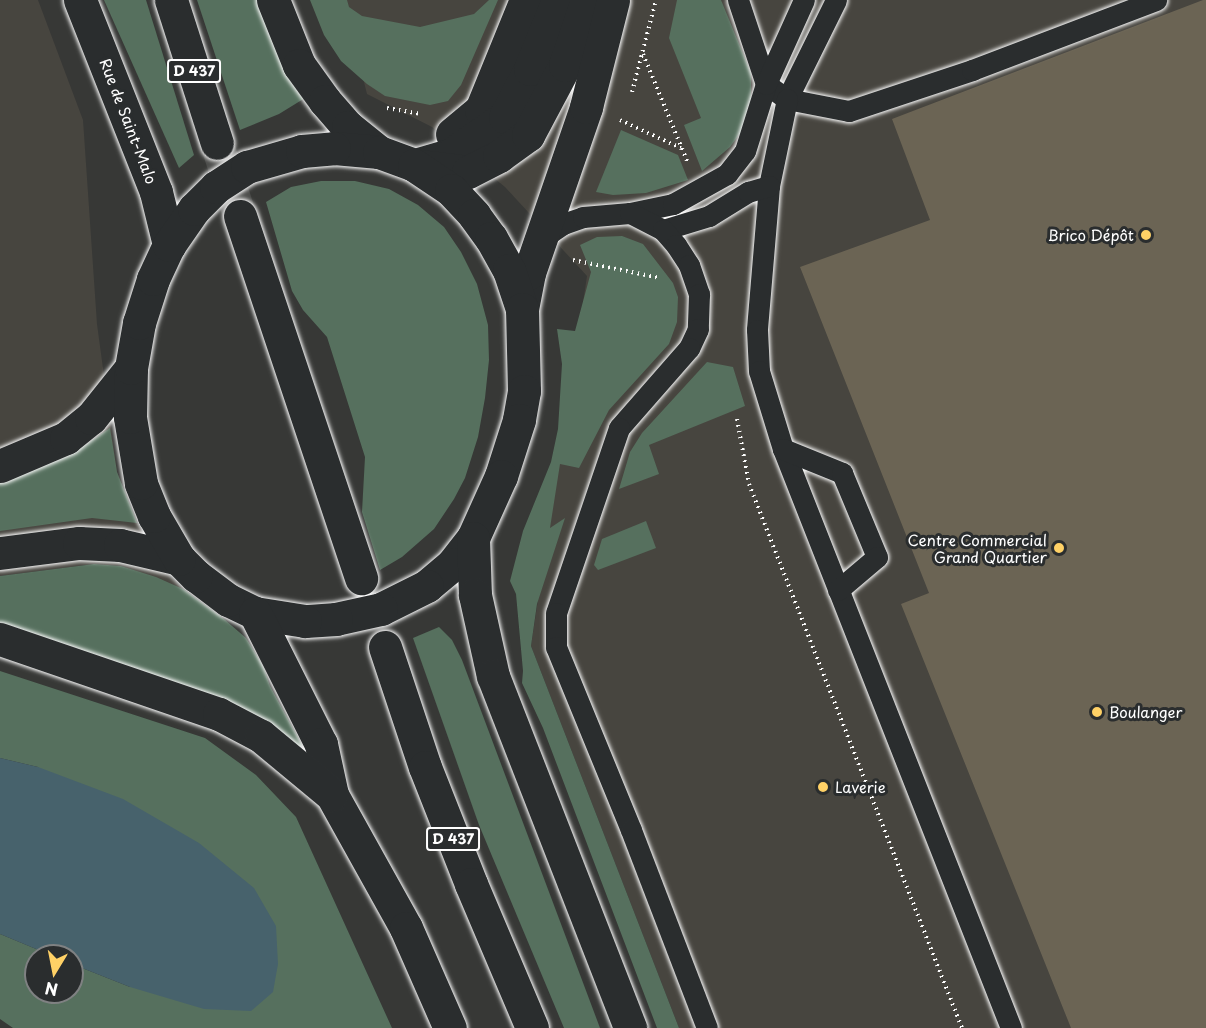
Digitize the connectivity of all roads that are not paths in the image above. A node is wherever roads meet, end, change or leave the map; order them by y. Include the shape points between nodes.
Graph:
1 (80, 0) edge
2 (171, 0) edge
3 (273, 0) edge
4 (526, 0) edge
5 (558, 0) edge
6 (587, 0) edge
7 (613, 0) edge
8 (738, 0) edge
9 (804, 0) edge
10 (836, 0) edge
11 (1156, 0) edge
12 (766, 84) junction
13 (787, 99) junction
14 (217, 143) tunnel mouth
15 (379, 152) junction
16 (414, 165) junction
17 (769, 186) junction
18 (630, 213) junction
19 (240, 216) tunnel mouth
20 (663, 231) junction
21 (541, 239) junction
22 (169, 245) junction
23 (522, 309) junction
24 (131, 368) junction
25 (783, 449) junction
26 (0, 466) edge
27 (472, 538) junction
28 (0, 553) edge
29 (179, 559) junction
30 (361, 578) dead end
31 (838, 590) junction
32 (255, 613) junction
33 (0, 639) edge
34 (385, 647) dead end
35 (332, 795) junction
36 (450, 1028) edge
37 (532, 1028) edge
38 (630, 1028) edge
39 (707, 1028) edge
40 (1011, 1028) edge

1 - 22 main road, Rue de Saint-Malo via 156,192
2 - 14 main road, D 437
3 - 15 main road via 299,65 348,127
4 - 16 main road via 481,110
5 - 16 main road via 505,117 450,154
6 - 16 main road via 566,64 528,135 468,172
7 - 21 main road via 586,107
8 - 12 lane
9 - 12 lane
10 - 13 lane
11 - 13 lane via 972,70 849,111
12 - 13 lane
12 - 18 lane via 745,151 727,174 673,204
13 - 17 lane
15 - 16 main road
15 - 22 main road via 334,148 302,151 247,167 202,200
16 - 23 main road via 451,190 491,238 510,270
17 - 20 lane via 748,192 710,216
17 - 25 lane via 757,330 759,371
18 - 20 lane
18 - 21 lane via 583,217
19 - 30 main road
20 - 39 lane via 689,265 699,294 698,329 684,355 619,428 556,613 556,647
21 - 23 main road
22 - 24 main road via 139,322
23 - 27 main road via 525,358 519,420 501,476
24 - 26 main road via 91,418 66,438
24 - 29 main road via 131,427 141,483 154,516
25 - 31 lane
25 - 31 lane via 842,473 876,557
27 - 32 main road via 453,564 427,586 381,609 305,621
27 - 38 main road via 475,595 493,676
28 - 29 main road via 79,543 120,545
29 - 32 main road via 228,600
31 - 40 lane
32 - 35 main road via 321,744
33 - 35 main road via 219,714 261,736
34 - 37 main road, D 437 via 429,777
35 - 36 main road via 406,928

